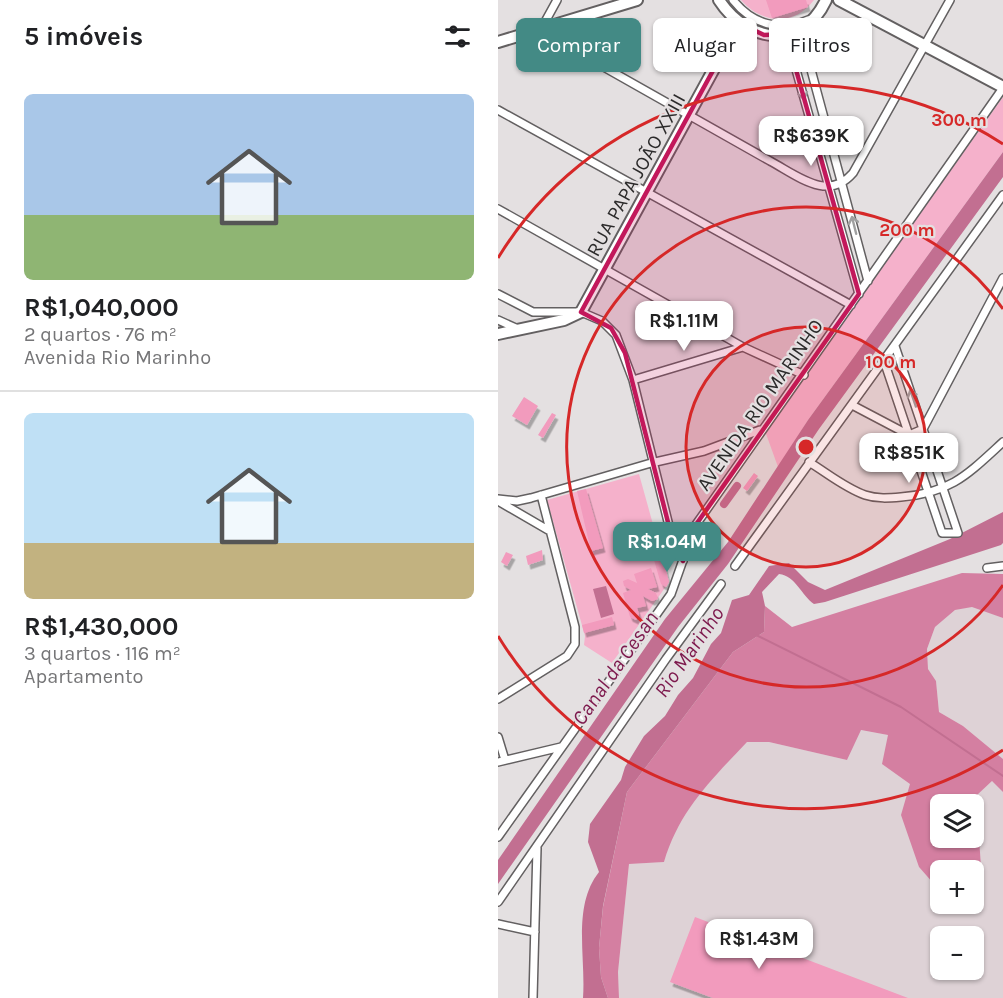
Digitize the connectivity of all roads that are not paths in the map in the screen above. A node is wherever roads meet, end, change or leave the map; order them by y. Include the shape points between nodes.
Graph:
1 (557, 0) edge
2 (637, 0) edge
3 (719, 0) edge
4 (733, 0) edge
5 (826, 0) edge
6 (839, 0) edge
7 (950, 0) edge
8 (817, 15) junction
9 (547, 18) edge
10 (581, 18) edge
11 (735, 18) edge
12 (813, 18) edge
13 (516, 37) edge
14 (498, 42) edge
15 (925, 46) junction
16 (612, 72) edge
17 (713, 72) edge
18 (797, 72) edge
19 (812, 72) edge
20 (1003, 88) edge
21 (498, 110) edge
22 (690, 116) junction
23 (843, 184) junction
24 (829, 188) junction
25 (647, 193) junction
26 (1003, 195) edge
27 (498, 209) edge
28 (604, 268) junction
29 (1003, 278) edge
30 (868, 281) junction
31 (498, 294) edge
32 (859, 294) junction
33 (851, 305) junction
34 (581, 312) junction
35 (498, 320) edge
36 (518, 329) junction
37 (498, 334) edge
38 (895, 346) junction
39 (743, 347) junction
40 (884, 361) junction
41 (804, 375) junction
42 (633, 380) junction
43 (852, 405) junction
44 (923, 429) junction
45 (760, 430) junction
46 (909, 435) junction
47 (1003, 442) edge
48 (809, 462) junction
49 (651, 463) junction
50 (943, 489) junction
51 (928, 494) junction
52 (541, 495) junction
53 (498, 500) edge
54 (548, 530) junction
55 (683, 561) junction
56 (735, 566) dead end
57 (1003, 566) edge
58 (987, 568) dead end
59 (721, 584) dead end
60 (498, 699) edge
61 (498, 737) edge
62 (561, 747) junction
63 (502, 761) edge
64 (498, 837) edge
65 (537, 847) junction
66 (498, 902) edge
67 (498, 924) edge
68 (535, 932) junction
69 (533, 998) edge

1 - 9 street
2 - 10 street
3 - 11 street
4 - 8 street via 749,16 769,25 793,25
5 - 8 street
6 - 15 street
7 - 15 street
8 - 12 street
13 - 14 street
15 - 20 street
15 - 23 street via 863,158
16 - 22 street
17 - 22 street, RUA PAPA JOÃO XXIII
18 -> 24 street
19 - 23 street
20 - 30 street, AVENIDA RIO MARINHO
21 - 25 street
22 - 24 street via 804,179
22 - 25 street, RUA PAPA JOÃO XXIII
23 - 24 street
30 -> 23 street
24 - 32 street
25 - 28 street, RUA PAPA JOÃO XXIII
25 - 33 street
26 - 38 street
27 - 28 street
28 - 34 street, RUA PAPA JOÃO XXIII
28 - 39 street
29 - 44 street
30 - 32 street, AVENIDA RIO MARINHO
31 - 34 street via 532,312
32 - 33 street, AVENIDA RIO MARINHO
33 - 41 street, AVENIDA RIO MARINHO
34 - 36 street via 564,320
34 - 42 street via 611,328 625,353
35 - 36 street
36 - 37 street
38 - 40 street
44 -> 38 street
39 - 41 street
39 - 42 street
40 - 43 street
40 - 46 street
41 - 45 street, AVENIDA RIO MARINHO
42 - 49 street
43 - 46 street
43 - 48 street
44 - 46 street
44 - 50 street
45 - 49 street via 704,451
45 - 55 street, AVENIDA RIO MARINHO via 695,526
46 - 51 street
47 - 50 street via 962,479
48 - 51 street via 871,496
48 - 56 street
49 - 52 street
49 - 55 street via 674,546
50 - 51 street
50 - 51 street via 958,533 942,532
52 - 53 street via 517,501
52 - 54 street
53 - 54 street
54 - 60 street via 575,627 574,644 567,656
55 - 62 street, AVENIDA RIO MARINHO via 671,594
57 - 58 street
59 - 65 street
61 - 63 street
62 - 63 street
62 - 64 street, AVENIDA RIO MARINHO
65 - 66 street
65 - 68 street
67 - 68 street
68 - 69 street

